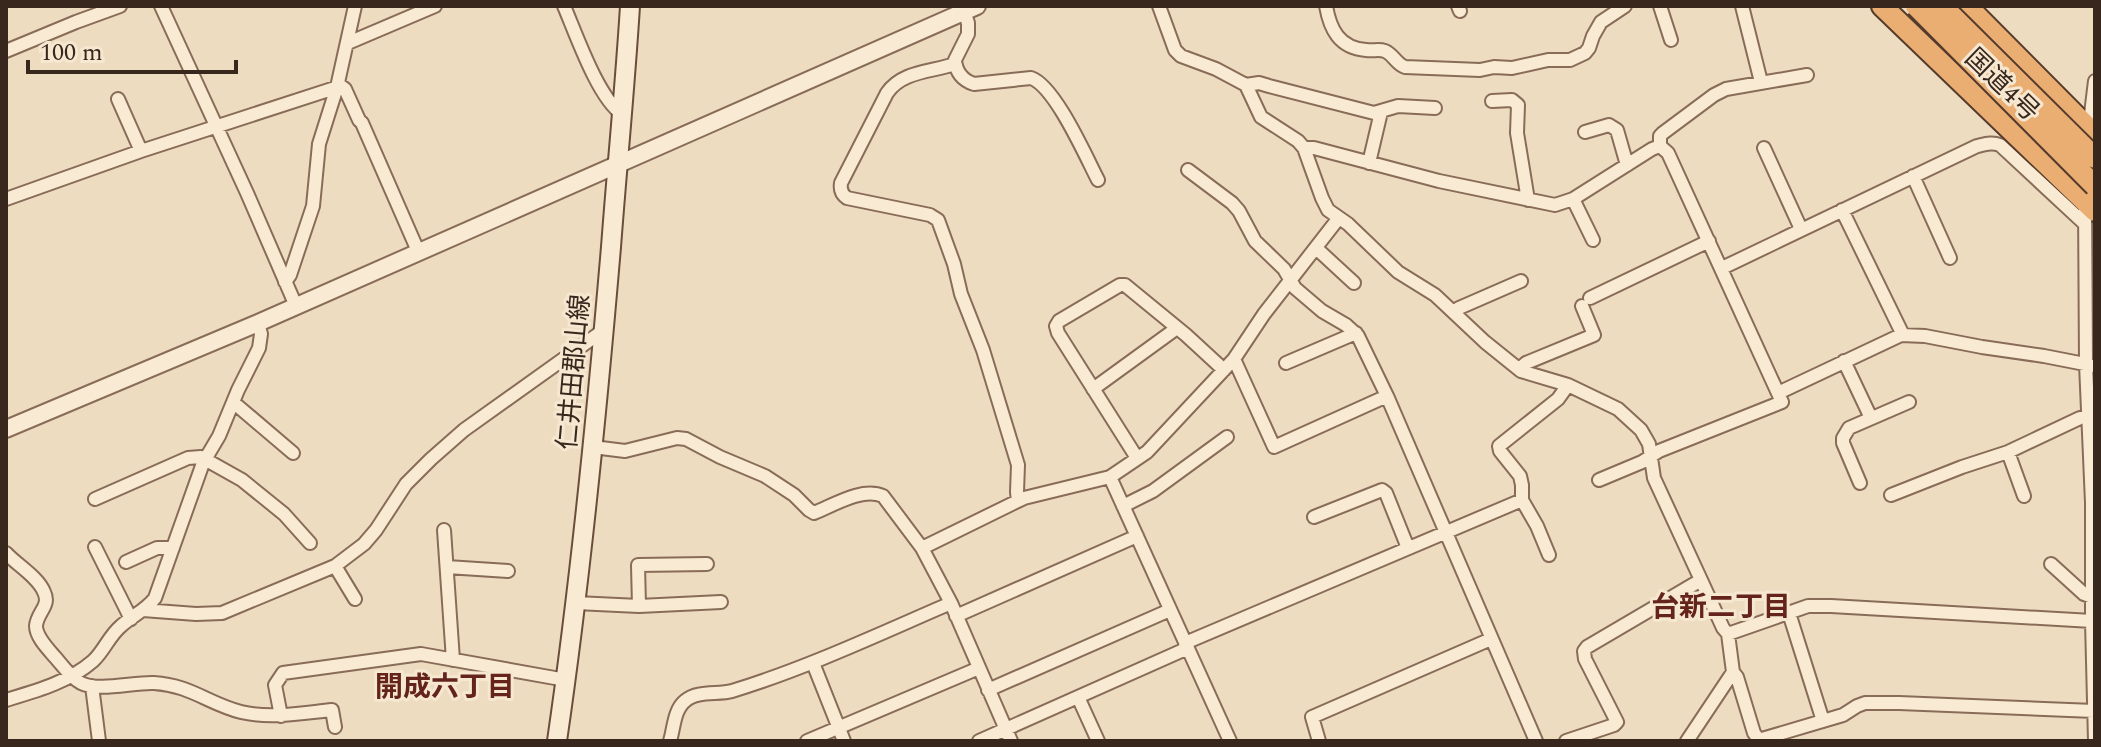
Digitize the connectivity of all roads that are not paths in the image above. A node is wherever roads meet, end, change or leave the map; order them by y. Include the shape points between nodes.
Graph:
1 (120, 6) edge
2 (161, 6) edge
3 (355, 6) edge
4 (435, 6) edge
5 (564, 6) edge
6 (630, 6) edge
7 (1159, 6) edge
8 (1326, 6) edge
9 (1625, 6) edge
10 (1660, 6) edge
11 (1742, 6) edge
12 (1882, 6) edge
13 (1916, 6) edge
14 (1942, 6) edge
15 (1967, 6) edge
16 (970, 9) edge
17 (1671, 40) dead end
18 (348, 43) junction
19 (6, 51) edge
20 (955, 64) junction
21 (1807, 75) dead end
22 (2095, 81) edge
23 (1761, 82) junction
24 (1246, 85) junction
25 (337, 87) junction
26 (118, 99) dead end
27 (1492, 101) dead end
28 (1435, 108) dead end
29 (1381, 112) junction
30 (622, 114) junction
31 (2093, 121) edge
32 (216, 126) junction
33 (1585, 132) dead end
34 (1660, 146) junction
35 (1304, 148) junction
36 (1764, 148) dead end
37 (141, 151) junction
38 (2095, 158) edge
39 (1369, 163) junction
40 (618, 164) junction
41 (1627, 165) junction
42 (1188, 170) dead end
43 (1913, 176) junction
44 (1098, 180) dead end
45 (6, 199) edge
46 (1573, 199) junction
47 (1528, 200) junction
48 (2090, 206) edge
49 (1842, 210) junction
50 (1338, 219) junction
51 (1801, 229) junction
52 (1593, 240) dead end
53 (1709, 241) junction
54 (1316, 248) junction
55 (418, 251) junction
56 (1950, 258) dead end
57 (1722, 268) junction
58 (1291, 281) junction
59 (1521, 281) dead end
60 (285, 282) junction
61 (1354, 283) dead end
62 (296, 306) junction
63 (1454, 312) junction
64 (258, 323) junction
65 (1177, 328) junction
66 (604, 330) junction
67 (1356, 333) junction
68 (1903, 335) junction
69 (1234, 359) junction
70 (1844, 361) junction
71 (1286, 363) dead end
72 (2091, 365) edge
73 (1519, 369) junction
74 (1224, 370) junction
75 (1568, 385) junction
76 (1093, 389) junction
77 (1778, 393) junction
78 (1387, 396) junction
79 (233, 402) junction
80 (1909, 402) dead end
81 (2089, 416) junction
82 (1871, 418) junction
83 (6, 429) edge
84 (1227, 437) dead end
85 (593, 447) junction
86 (2008, 452) junction
87 (293, 453) dead end
88 (1652, 455) junction
89 (1137, 458) junction
90 (205, 459) junction
91 (1110, 477) junction
92 (1599, 480) dead end
93 (1860, 483) dead end
94 (1891, 495) dead end
95 (2024, 496) dead end
96 (95, 499) dead end
97 (1522, 500) junction
98 (1018, 501) junction
99 (1123, 506) junction
100 (1314, 517) dead end
101 (444, 530) dead end
102 (1445, 532) junction
103 (1137, 536) junction
104 (310, 543) dead end
105 (95, 547) dead end
106 (173, 548) junction
107 (922, 548) junction
108 (1408, 548) junction
109 (6, 553) edge
110 (1549, 555) dead end
111 (126, 562) dead end
112 (707, 564) dead end
113 (2051, 564) dead end
114 (335, 566) junction
115 (447, 567) junction
116 (508, 571) dead end
117 (1701, 580) junction
118 (2092, 597) junction
119 (355, 599) dead end
120 (721, 602) dead end
121 (576, 603) junction
122 (951, 603) junction
123 (639, 606) junction
124 (143, 610) junction
125 (1170, 610) junction
126 (1789, 613) junction
127 (956, 616) junction
128 (131, 619) junction
129 (2092, 621) junction
130 (1728, 634) junction
131 (1491, 639) junction
132 (1186, 646) junction
133 (453, 660) junction
134 (813, 663) junction
135 (979, 668) junction
136 (1733, 672) junction
137 (72, 675) junction
138 (566, 680) junction
139 (92, 686) junction
140 (988, 690) junction
141 (1078, 697) junction
142 (6, 700) edge
143 (2094, 711) edge
144 (281, 716) junction
145 (1823, 721) junction
146 (335, 727) dead end
147 (839, 727) junction
148 (1008, 735) edge
149 (99, 741) edge
150 (557, 741) edge
151 (670, 741) edge
152 (807, 741) edge
153 (844, 741) edge
154 (979, 741) edge
155 (1098, 741) edge
156 (1230, 741) edge
157 (1319, 741) edge
158 (1536, 741) edge
159 (1566, 741) edge
160 (1687, 741) edge
161 (2095, 741) edge

1 - 19 street
2 - 32 street
3 - 18 street
4 - 18 street
5 - 30 street via 593,72
6 - 30 main road, 仁井田郡山線
7 - 24 street via 1181,56
8 - 9 street via 1335,34 1356,48 1385,51 1405,67 1480,70 1580,56 1601,22
10 - 17 street
11 - 23 street
12 - 48 highway, 国道4号
13 - 48 highway, bridge
14 - 38 highway, bridge
15 - 31 highway
16 - 20 street via 968,34
16 - 40 street
18 - 25 street
20 - 44 street via 959,75 974,84 1038,81 1050,93
20 - 98 street via 901,79 890,88 840,187 847,198 938,220 1018,467
21 - 23 street
22 - 31 street
23 - 34 street via 1714,95 1663,133
24 - 29 street via 1259,83
24 - 35 street via 1261,117
25 - 32 street
25 - 55 street via 344,88 362,123
25 - 60 street via 319,144 313,206
26 - 37 street
27 - 47 street via 1512,100 1518,105
28 - 29 street via 1398,106
29 - 39 street
30 - 40 main road, 仁井田郡山線
31 - 48 street via 2085,182
32 - 37 street
32 - 60 street
33 - 41 street via 1609,125 1617,130
34 - 41 street
34 - 53 street
35 - 39 street
35 - 50 street via 1322,198
36 - 51 street
37 - 45 street
39 - 47 street
40 - 55 street
40 - 66 main road, 仁井田郡山線
41 - 46 street
42 - 58 street via 1232,203 1255,241
43 - 48 street via 1994,143
43 - 49 street
43 - 56 street
46 - 47 street via 1555,205
46 - 52 street
48 - 72 street
49 - 51 street
49 - 68 street
50 - 54 street
50 - 63 street
51 - 57 street
53 - 57 street
53 - 73 street via 1586,302 1594,335
54 - 58 street
54 - 61 street
55 - 62 street
57 - 77 street
58 - 67 street via 1322,311
58 - 69 street
59 - 63 street
60 - 62 street
62 - 64 street
63 - 73 street
64 - 79 street via 259,348
64 - 83 street
65 - 74 street
65 - 76 street
65 - 76 street via 1125,285 1059,321 1058,333
66 - 85 main road, 仁井田郡山線
66 - 114 street via 464,430 406,484 364,544
67 - 71 street
67 - 78 street
68 - 70 street
68 - 72 street
69 - 74 street
69 - 78 street via 1274,447
70 - 77 street
70 - 82 street
72 - 81 street
73 - 75 street
74 - 89 street
75 - 88 street via 1618,409 1645,436
75 - 97 street via 1499,446 1520,476
76 - 89 street
77 - 88 street via 1782,402
78 - 102 street
79 - 87 street
79 - 90 street
80 - 82 street
81 - 86 street
81 - 118 street
82 - 93 street via 1849,428 1843,438
84 - 99 street via 1153,491
85 - 107 street via 625,451 686,439 765,476 814,513 861,494 878,493
85 - 121 main road, 仁井田郡山線
86 - 94 street
86 - 95 street
88 - 92 street
88 - 117 street via 1654,478
89 - 91 street
90 - 96 street via 188,458
90 - 104 street via 264,496
90 - 106 street
91 - 98 street
91 - 99 street
97 - 102 street
97 - 110 street
98 - 107 street
99 - 103 street
100 - 108 street via 1382,490
101 - 115 street
102 - 108 street
102 - 131 street
103 - 125 street
103 - 127 street
105 - 128 street
106 - 111 street via 157,548
106 - 124 street via 155,598
107 - 122 street
108 - 132 street
109 - 137 street via 45,593 38,635
112 - 123 street via 638,565
113 - 118 street
114 - 119 street
114 - 124 street via 222,613
115 - 116 street
115 - 133 street
117 - 130 street
117 - 159 street via 1587,647 1585,659 1617,722
118 - 129 street
120 - 123 street
121 - 123 street
121 - 138 main road, 仁井田郡山線
122 - 127 street
122 - 134 street
124 - 128 street
125 - 132 street
125 - 140 street
126 - 129 street via 1831,606
126 - 130 street
126 - 145 street
127 - 135 street
128 - 137 street
129 - 143 street
130 - 136 street
131 - 157 street via 1312,717
131 - 158 street
132 - 141 street
132 - 156 street
133 - 138 street
133 - 144 street via 415,654 283,673 275,685
134 - 147 street
134 - 151 street via 727,692 689,698 679,709
135 - 140 street
135 - 147 street
136 - 145 street via 1757,737
136 - 160 street
137 - 139 street
137 - 142 street
138 - 150 main road, 仁井田郡山線
139 - 144 street via 174,684 236,711
139 - 149 street
140 - 148 street
141 - 148 street
141 - 155 street
143 - 145 street via 1865,703
143 - 161 street
144 - 146 street via 332,710
147 - 152 street
147 - 153 street
148 - 154 street

